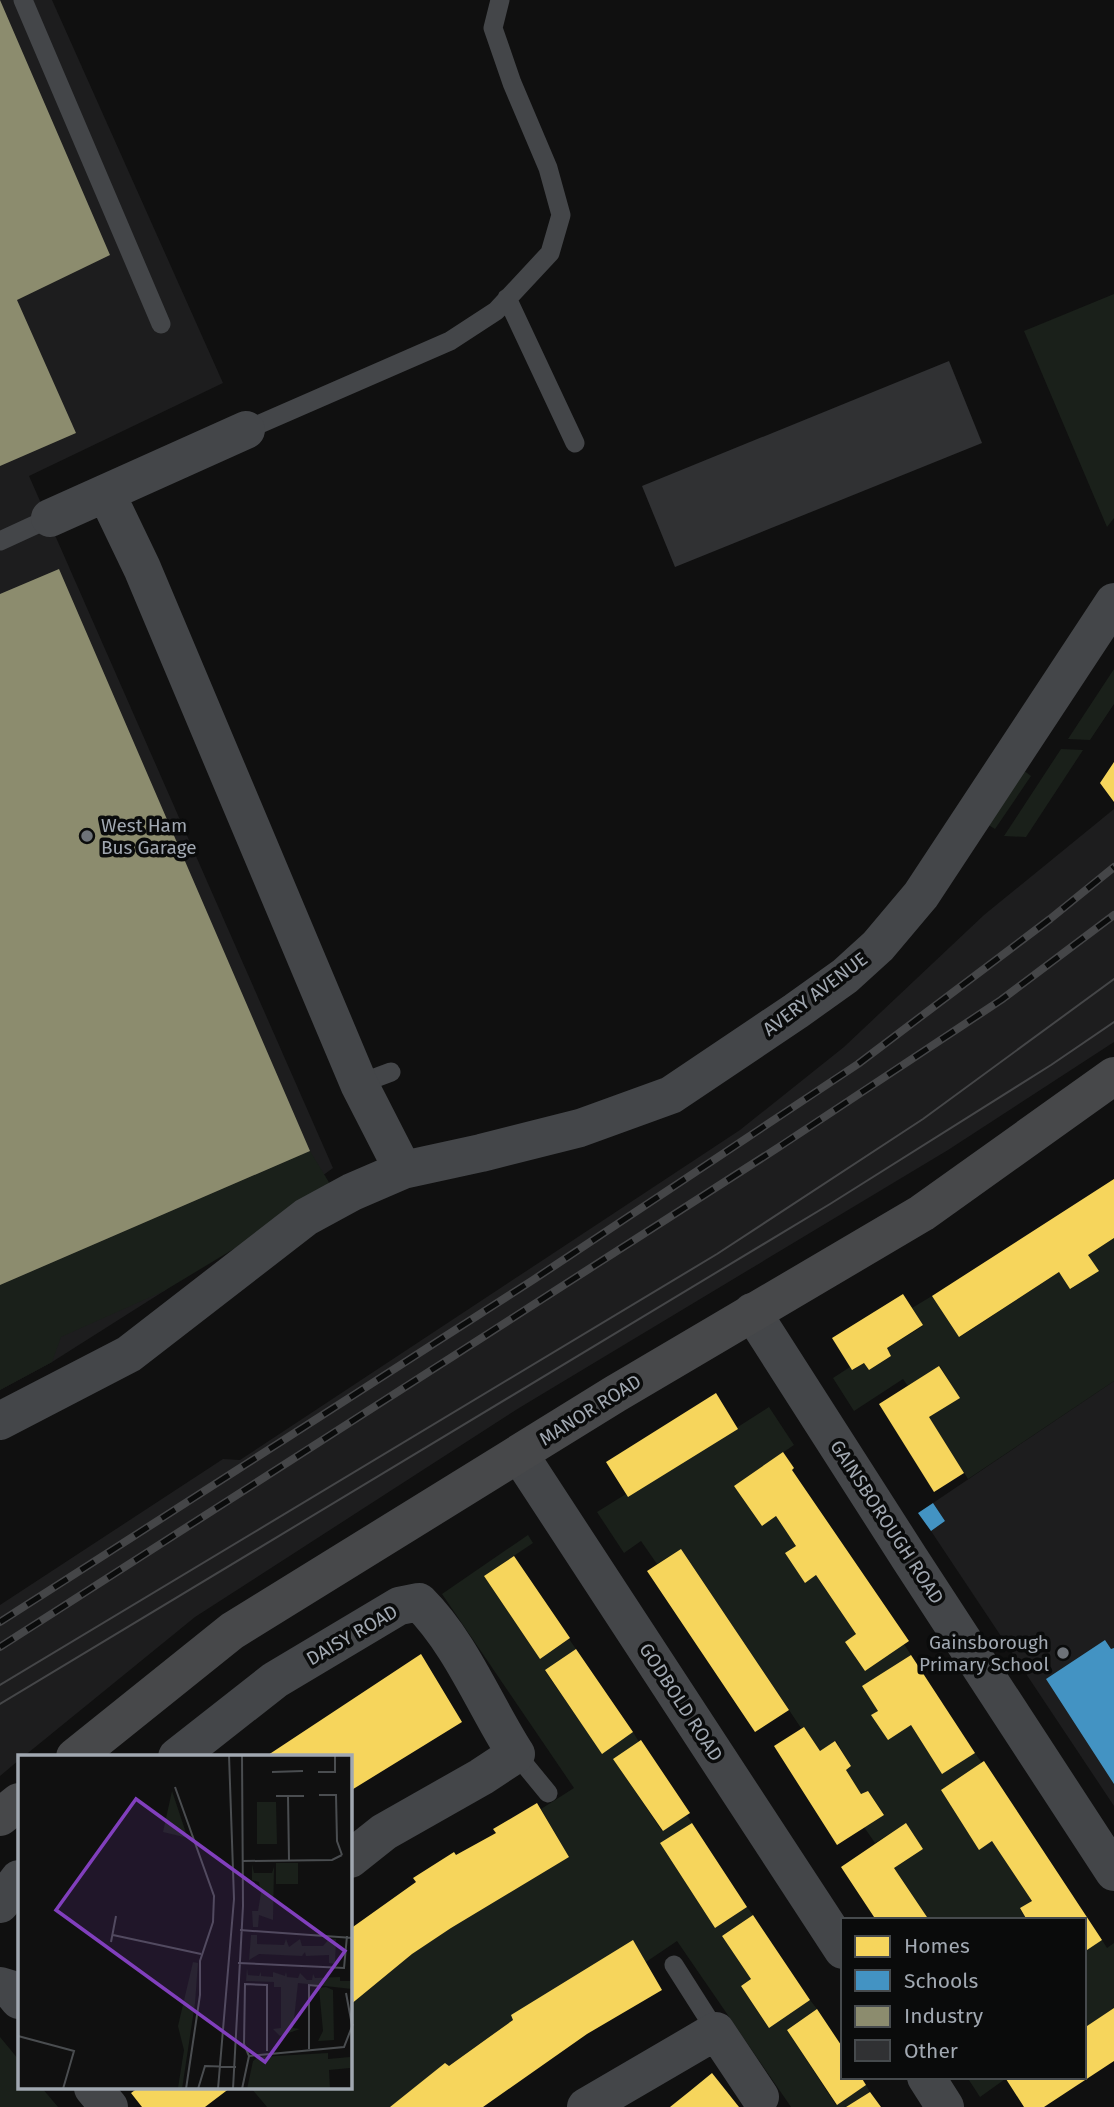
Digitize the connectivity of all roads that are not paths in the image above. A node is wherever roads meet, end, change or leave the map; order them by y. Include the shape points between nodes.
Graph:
1 (23, 0) edge
2 (500, 0) edge
3 (508, 298) junction
4 (161, 324) dead end
5 (246, 430) joint
6 (575, 443) dead end
7 (106, 493) junction
8 (50, 518) joint
9 (0, 541) edge
10 (1114, 602) edge
11 (1114, 1076) edge
12 (403, 1170) junction
13 (752, 1312) junction
14 (0, 1421) edge
15 (519, 1454) junction
16 (516, 1754) junction
17 (77, 1755) edge
18 (180, 1755) edge
19 (548, 1793) dead end
20 (18, 1803) edge
21 (0, 1817) edge
22 (352, 1857) edge
23 (1114, 1872) edge
24 (18, 1880) edge
25 (0, 1904) edge
26 (841, 1947) edge
27 (674, 1965) dead end
28 (0, 1986) edge
29 (18, 1999) edge
30 (716, 2031) junction
31 (927, 2079) edge
32 (95, 2090) edge
33 (760, 2097) dead end
34 (109, 2107) edge
35 (586, 2107) edge
36 (945, 2107) edge

1 - 4 lane
2 - 3 lane via 493,28 548,168 561,215 550,253
3 - 5 lane via 450,341
3 - 6 lane
5 - 7 street
7 - 8 street
7 - 12 street via 375,1078
8 - 9 lane
10 - 12 street, AVERY AVENUE via 921,895 878,946 845,976 671,1095 580,1128
11 - 13 main road, MANOR ROAD via 922,1213
12 - 14 street, AVERY AVENUE via 306,1217 129,1354
13 - 15 main road, MANOR ROAD
13 - 23 street, GAINSBOROUGH ROAD
15 - 17 main road, MANOR ROAD via 232,1631
15 - 26 street, GODBOLD ROAD
16 - 18 street, DAISY ROAD via 460,1657 419,1602 399,1606 275,1680
16 - 19 lane
16 - 22 street via 384,1832
20 - 21 main road
24 - 25 street
27 - 30 lane
28 - 29 street
30 - 33 street
30 - 35 street
31 - 36 street
32 - 34 street

